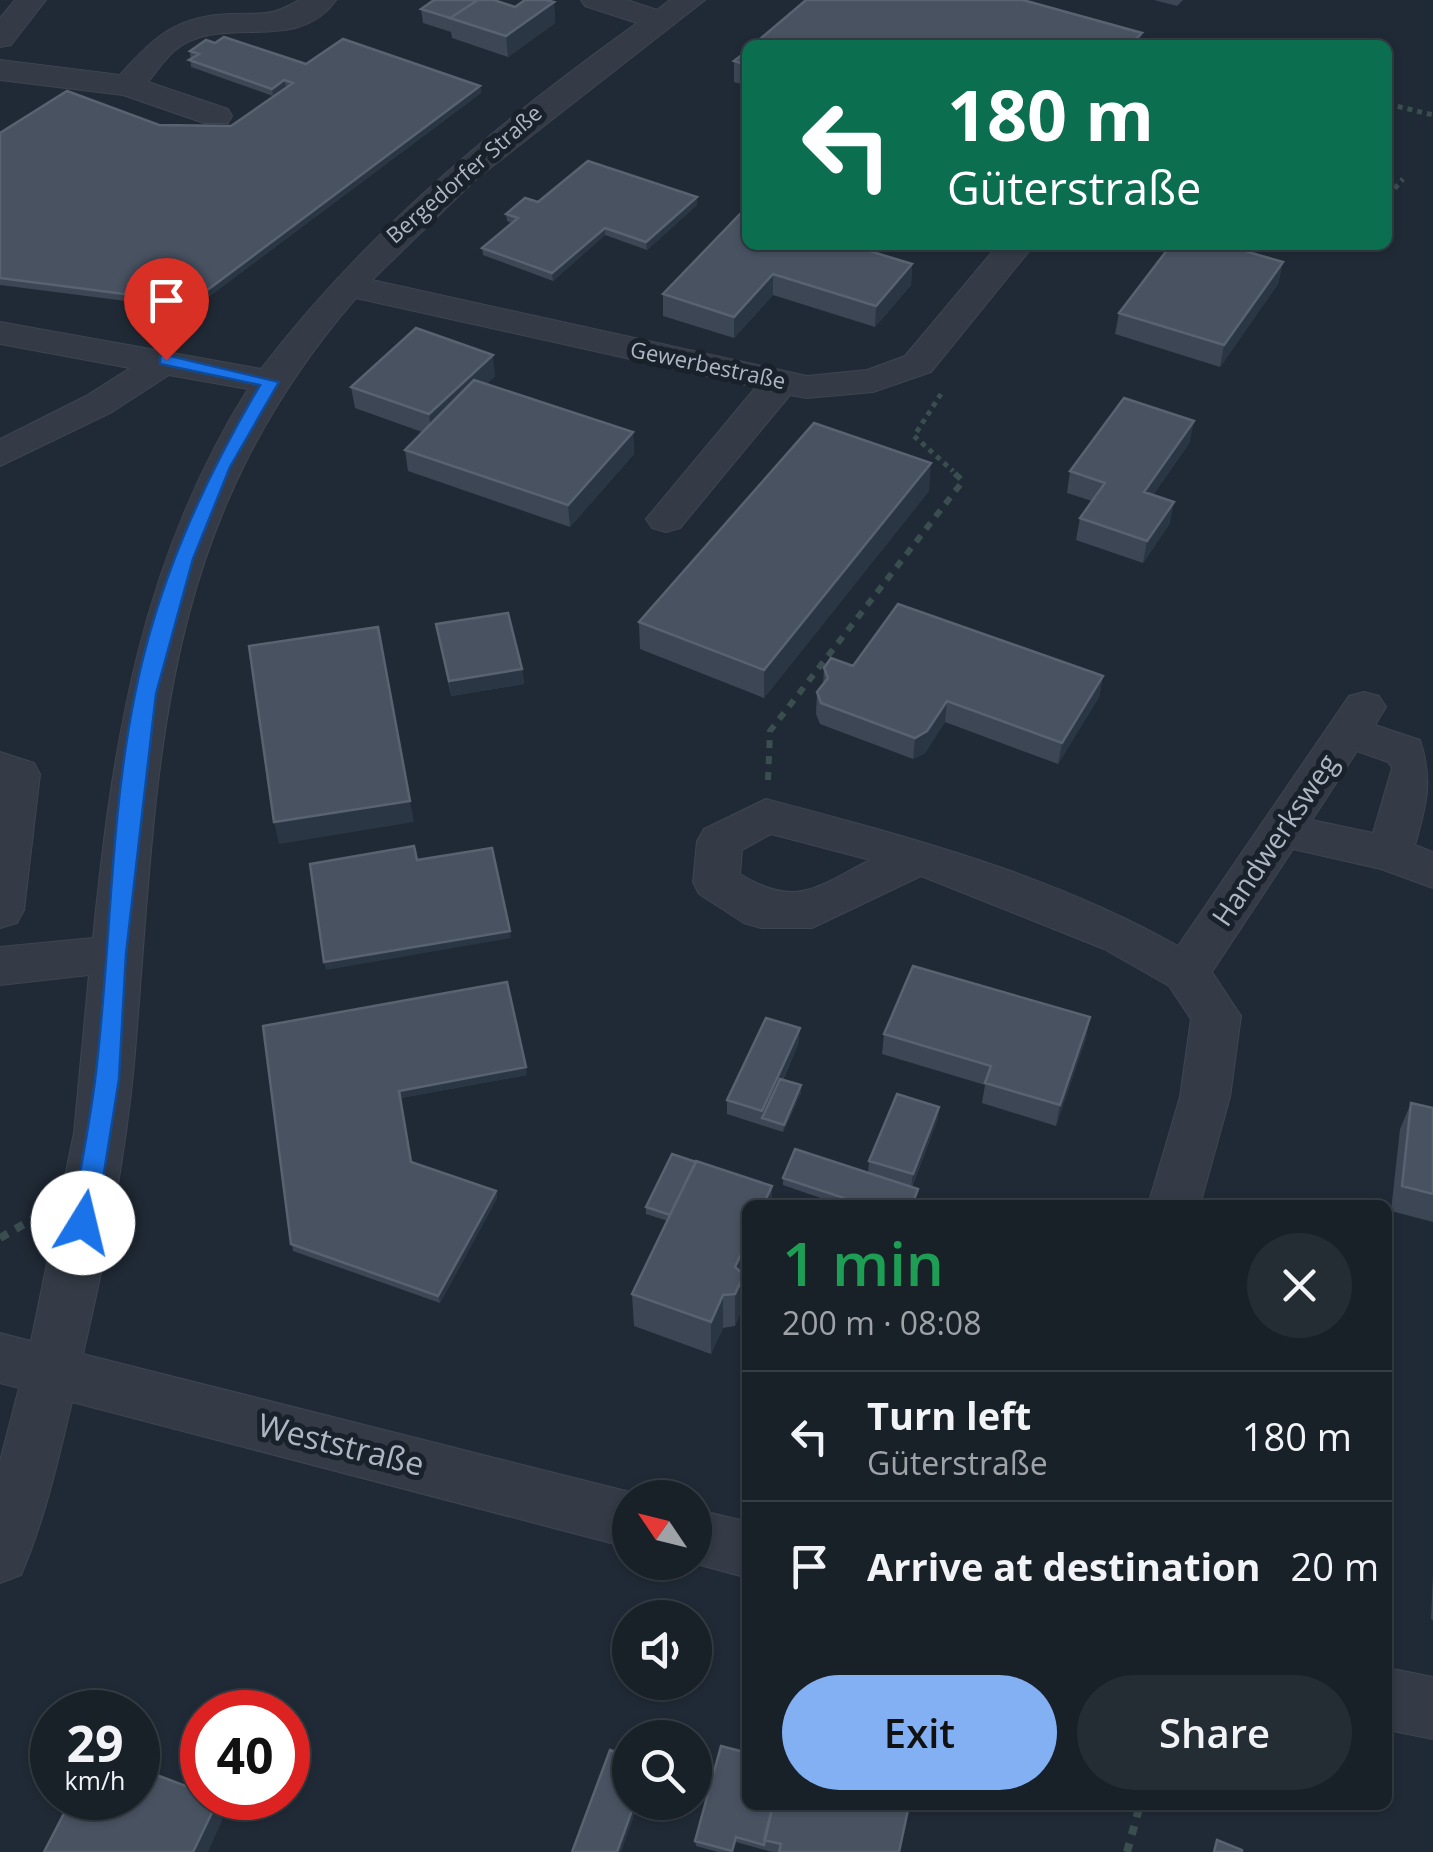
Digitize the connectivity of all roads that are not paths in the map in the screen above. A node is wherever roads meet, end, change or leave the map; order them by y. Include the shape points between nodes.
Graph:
1 (31, 0) edge
2 (321, 0) edge
3 (596, 0) edge
4 (690, 0) edge
5 (661, 20) junction
6 (0, 38) edge
7 (0, 70) edge
8 (128, 86) junction
9 (216, 116) dead end
10 (1013, 250) edge
11 (346, 285) junction
12 (0, 333) edge
13 (166, 360) junction
14 (782, 381) junction
15 (270, 382) junction
16 (0, 454) edge
17 (666, 519) dead end
18 (1419, 744) edge
19 (0, 768) edge
20 (1282, 830) junction
21 (1390, 854) junction
22 (919, 856) junction
23 (1433, 871) edge
24 (0, 910) edge
25 (115, 954) junction
26 (1, 957) edge
27 (1186, 973) junction
28 (1175, 1200) edge
29 (26, 1365) edge
30 (612, 1515) edge
31 (712, 1540) edge
32 (742, 1548) edge
33 (0, 1554) edge
34 (1392, 1699) edge
35 (1433, 1708) edge

1 - 6 street
2 - 8 street via 279,25 229,23 164,42
3 - 5 street
4 - 5 street, Bergedorfer Straße
5 - 11 street, Bergedorfer Straße via 486,148
7 - 8 street
8 - 9 street
10 - 14 street, Gewerbestraße via 918,364 872,381 807,387
11 - 14 street, Gewerbestraße
11 - 15 street, Bergedorfer Straße
12 - 13 street
13 - 15 street
13 - 16 street
14 - 17 street
15 - 25 street, Bergedorfer Straße via 221,467 183,559 145,694
18 - 20 street, Handwerksweg via 1356,719
18 - 21 street
19 - 24 street via 18,774
20 - 21 street
20 - 27 street, Handwerksweg
21 - 23 street
22 - 22 street via 766,816 720,841 716,882 761,910 812,910
22 - 27 street via 1121,936
25 - 26 street
25 - 29 street, Bergedorfer Straße via 107,1079 77,1259
27 - 28 street via 1216,1016 1205,1097
29 - 30 street, Weststraße
29 - 33 street, Bergedorfer Straße
31 - 32 street
34 - 35 street

